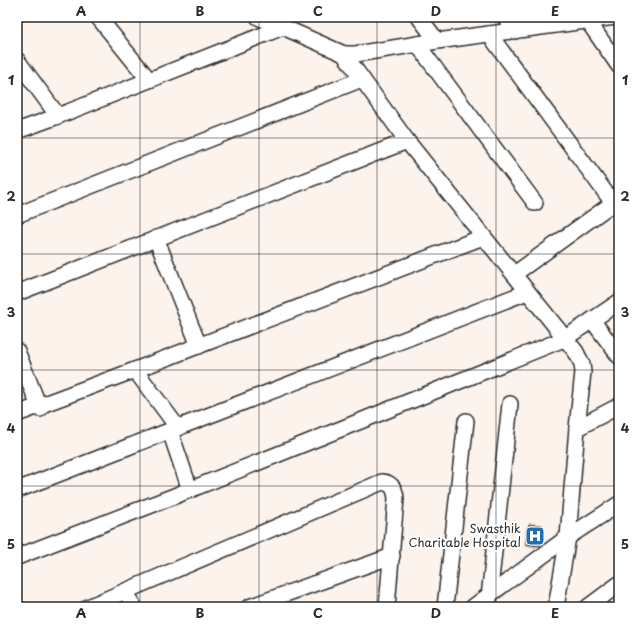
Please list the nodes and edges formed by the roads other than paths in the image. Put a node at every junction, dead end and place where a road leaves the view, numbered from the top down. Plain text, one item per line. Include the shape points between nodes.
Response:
1 (98, 17) edge
2 (258, 17) edge
3 (419, 17) edge
4 (505, 17) edge
5 (615, 17) edge
6 (586, 19) edge
7 (283, 27) junction
8 (515, 31) junction
9 (489, 34) junction
10 (437, 42) junction
11 (417, 44) junction
12 (344, 54) junction
13 (17, 60) edge
14 (619, 66) edge
15 (362, 79) junction
16 (149, 80) junction
17 (58, 116) junction
18 (17, 131) edge
19 (407, 141) junction
20 (535, 203) dead end
21 (616, 207) edge
22 (17, 215) edge
23 (483, 237) junction
24 (156, 238) junction
25 (520, 270) dead end
26 (527, 292) junction
27 (17, 293) edge
28 (619, 302) edge
29 (592, 320) junction
30 (564, 339) junction
31 (199, 346) junction
32 (17, 351) edge
33 (619, 356) edge
34 (135, 370) junction
35 (510, 404) dead end
36 (619, 406) edge
37 (39, 407) junction
38 (17, 414) edge
39 (466, 421) dead end
40 (577, 428) junction
41 (174, 429) junction
42 (17, 490) edge
43 (190, 490) junction
44 (619, 504) edge
45 (568, 537) junction
46 (392, 556) junction
47 (17, 557) edge
48 (619, 584) edge
49 (126, 591) junction
50 (489, 600) edge
51 (282, 601) edge
52 (88, 607) edge
53 (134, 607) edge
54 (249, 607) edge
55 (387, 607) edge
56 (445, 607) edge
57 (473, 607) edge
58 (556, 607) edge
59 (588, 607) edge

1 - 16 street
2 - 7 street
3 - 10 street
4 - 8 street
5 - 6 street
6 - 8 street
6 - 14 street
7 - 12 street
7 - 16 street
8 - 9 street
9 - 10 street
9 - 21 street
10 - 11 street
11 - 12 street
11 - 20 street
12 - 15 street
13 - 17 street
15 - 19 street
15 - 22 street
16 - 17 street
17 - 18 street
19 - 23 street
19 - 24 street
21 - 25 street
23 - 26 street
23 - 31 street
24 - 27 street
24 - 31 street
26 - 30 street
26 - 41 street
28 - 29 street
29 - 30 street
29 - 33 street
30 - 40 street via 582,364
30 - 43 street
31 - 34 street
32 - 37 street
34 - 37 street
34 - 41 street
35 - 50 street
36 - 40 street
37 - 38 street
39 - 56 street
40 - 45 street
41 - 42 street
41 - 43 street
43 - 47 street
44 - 45 street
45 - 50 street
45 - 58 street
46 - 49 street via 395,491 389,484 382,482
46 - 51 street
46 - 55 street
48 - 59 street
49 - 52 street
49 - 53 street
50 - 57 street
51 - 54 street

